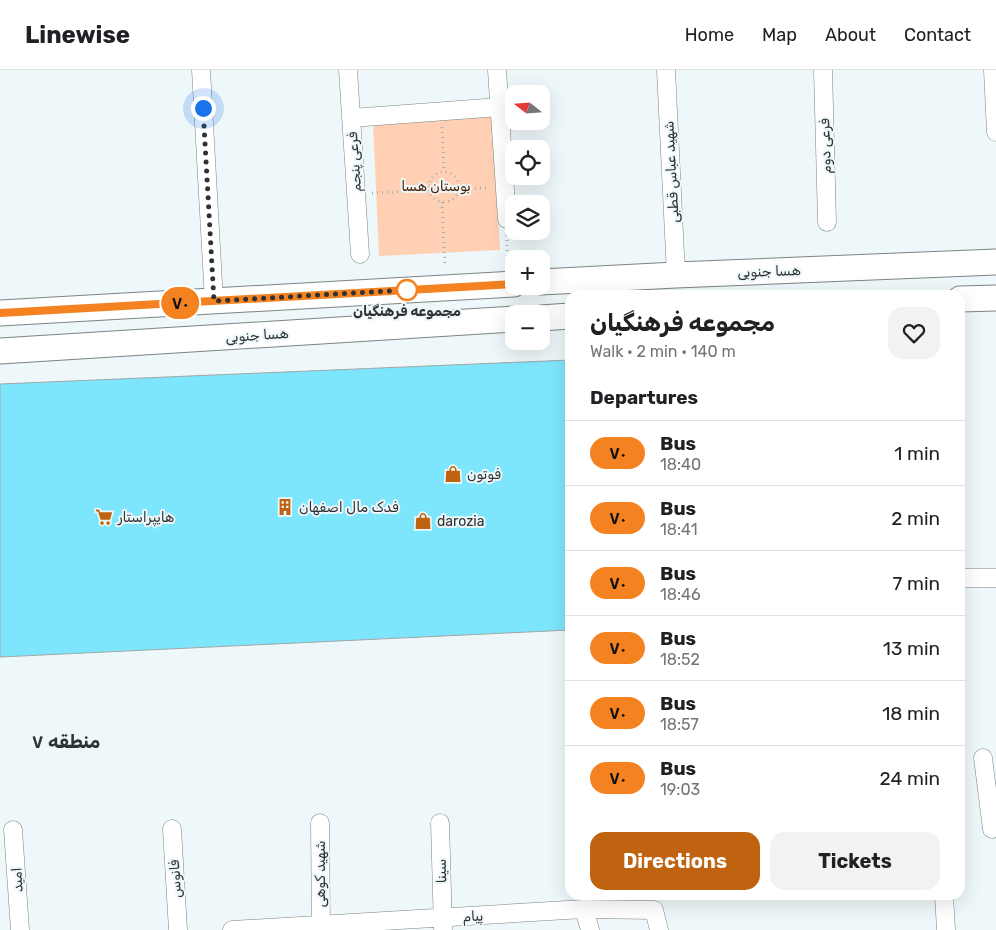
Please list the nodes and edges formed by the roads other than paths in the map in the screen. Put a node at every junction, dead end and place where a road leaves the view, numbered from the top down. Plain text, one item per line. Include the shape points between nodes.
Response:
1 (201, 70) edge
2 (348, 70) edge
3 (497, 70) edge
4 (666, 70) edge
5 (823, 70) edge
6 (993, 70) edge
7 (500, 107) junction
8 (351, 118) junction
9 (996, 132) edge
10 (506, 195) edge
11 (827, 222) dead end
12 (360, 254) dead end
13 (996, 262) edge
14 (676, 275) junction
15 (550, 282) edge
16 (505, 284) edge
17 (996, 298) edge
18 (965, 299) edge
19 (214, 301) junction
20 (0, 313) edge
21 (565, 316) edge
22 (550, 317) edge
23 (505, 319) edge
24 (0, 350) edge
25 (965, 578) edge
26 (996, 578) edge
27 (983, 758) dead end
28 (992, 804) edge
29 (320, 823) dead end
30 (440, 823) dead end
31 (172, 829) dead end
32 (992, 829) dead end
33 (14, 830) dead end
34 (944, 900) edge
35 (584, 909) junction
36 (443, 924) edge
37 (321, 928) edge
38 (20, 930) edge
39 (178, 930) edge
40 (232, 930) edge
41 (590, 930) edge
42 (659, 930) edge
43 (946, 930) edge

1 - 19 street
2 - 8 street, فرعی پنجم
3 - 7 street
4 - 14 street, شهید عباس قطبی
5 - 11 street, فرعی دوم
6 - 9 street
7 - 8 street
7 - 10 street
8 - 12 street, فرعی پنجم
13 - 14 main road, هسا جنوبی
14 - 15 main road, هسا جنوبی
16 - 19 main road
17 - 18 main road
19 - 20 main road
21 - 22 main road
23 - 24 main road, هسا جنوبی
25 - 26 street
27 - 28 street
28 - 32 street
29 - 37 street, شهید کوهی
30 - 36 street, سینا
31 - 39 street, فانوس
33 - 38 street, امید
34 - 43 street
35 - 36 street, پیام
35 - 41 street
35 - 42 street, پیام via 654,910
36 - 37 street, پیام
37 - 40 street, پیام

